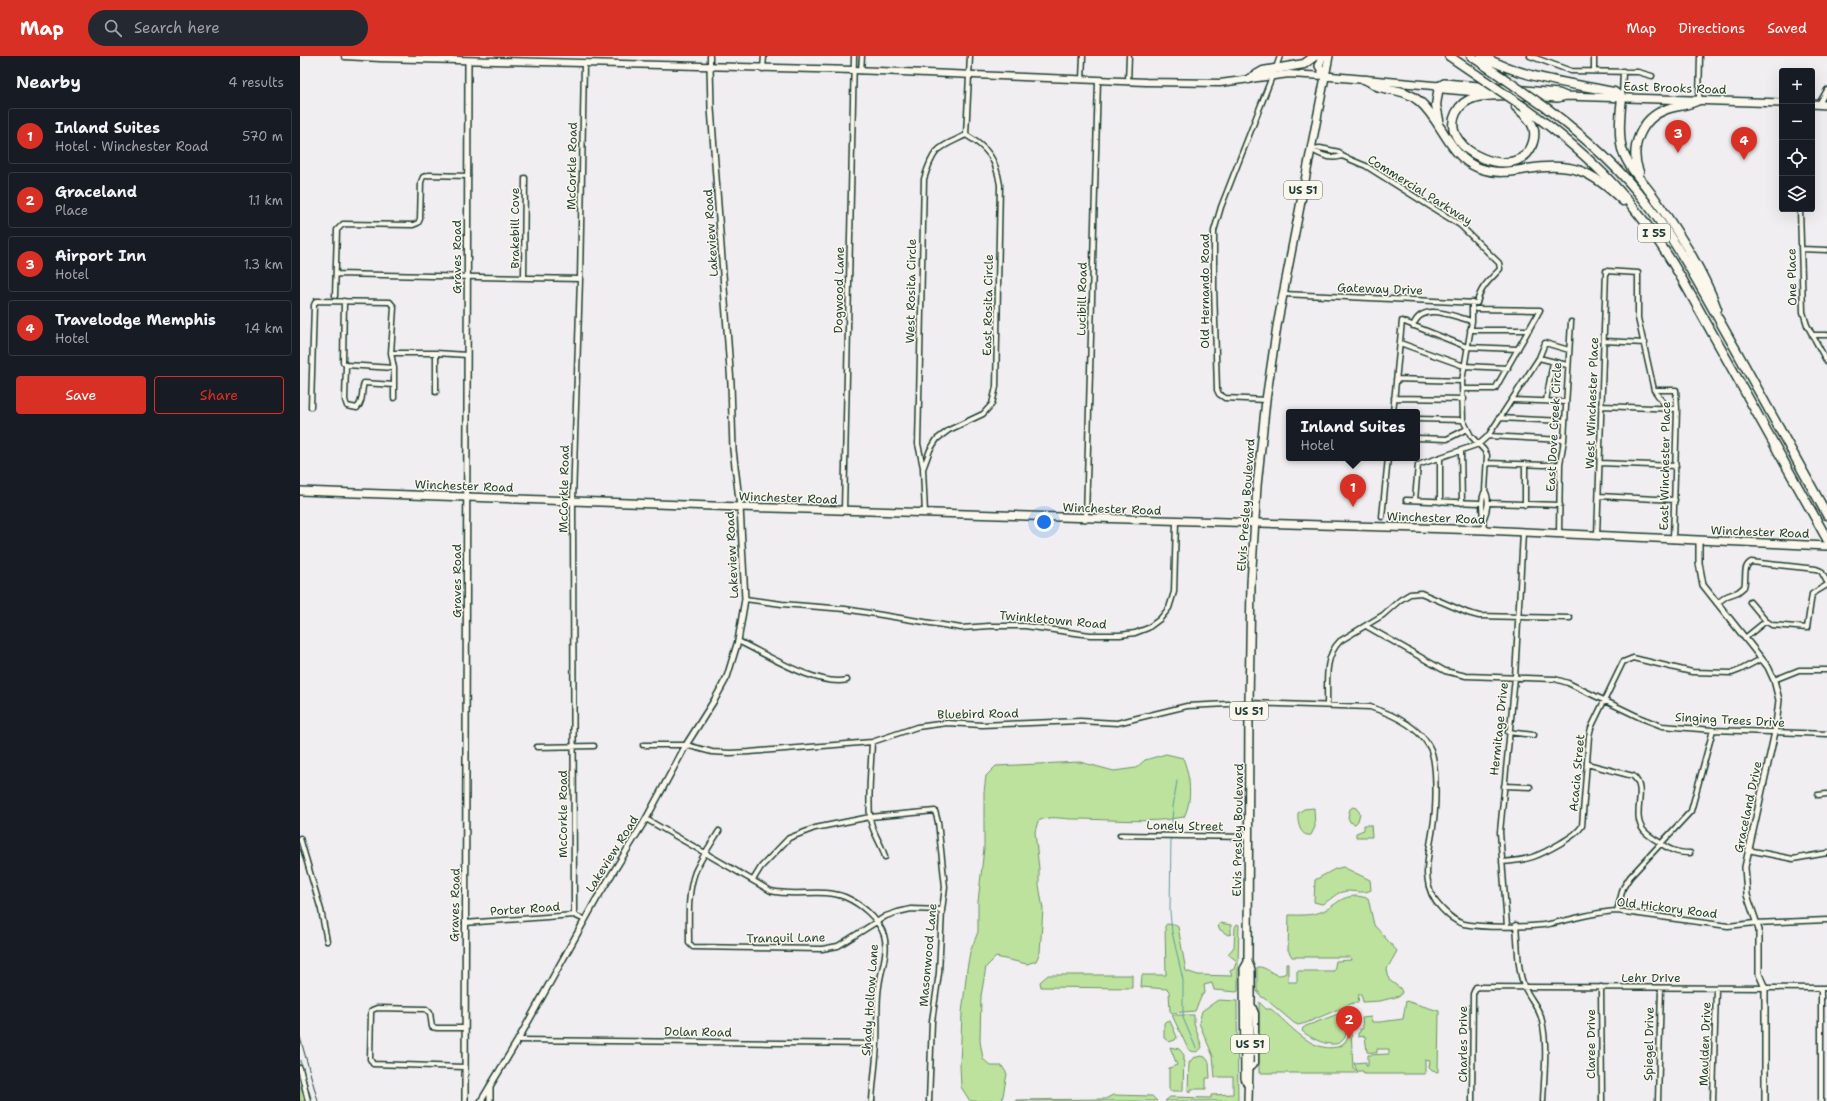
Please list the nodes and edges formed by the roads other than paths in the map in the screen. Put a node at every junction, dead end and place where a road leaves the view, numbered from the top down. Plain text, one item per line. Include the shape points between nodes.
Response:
1 (345, 56) edge
2 (710, 56) edge
3 (764, 56) edge
4 (970, 56) edge
5 (1083, 56) edge
6 (1129, 56) edge
7 (1280, 56) edge
8 (1315, 56) edge
9 (1322, 56) edge
10 (1329, 56) edge
11 (1449, 56) edge
12 (1471, 56) edge
13 (1482, 56) edge
14 (1530, 56) edge
15 (1594, 56) edge
16 (1700, 56) edge
17 (854, 57) edge
18 (862, 57) edge
19 (468, 61) junction
20 (584, 64) junction
21 (710, 67) junction
22 (763, 69) junction
23 (854, 70) junction
24 (861, 71) junction
25 (1594, 71) junction
26 (1623, 71) junction
27 (1274, 72) junction
28 (969, 76) junction
29 (1325, 76) junction
30 (1652, 76) dead end
31 (1249, 79) joint
32 (1082, 80) junction
33 (1098, 80) junction
34 (1366, 80) junction
35 (1128, 82) junction
36 (1439, 86) junction
37 (1827, 90) edge
38 (1514, 95) junction
39 (1566, 96) junction
40 (1622, 98) junction
41 (1699, 100) junction
42 (1779, 103) edge
43 (1815, 104) edge
44 (1827, 105) edge
45 (1520, 107) junction
46 (966, 135) junction
47 (1446, 135) junction
48 (1312, 149) junction
49 (468, 176) junction
50 (525, 178) dead end
51 (1646, 186) junction
52 (1800, 212) edge
53 (1645, 220) junction
54 (1802, 249) junction
55 (1827, 250) edge
56 (1606, 270) joint
57 (336, 274) junction
58 (467, 276) junction
59 (524, 278) junction
60 (580, 279) junction
61 (1283, 294) junction
62 (335, 296) dead end
63 (344, 301) junction
64 (1472, 302) junction
65 (1478, 302) joint
66 (1476, 309) dead end
67 (1472, 321) junction
68 (1571, 322) dead end
69 (1413, 326) junction
70 (1723, 328) junction
71 (1470, 330) junction
72 (1529, 330) junction
73 (1812, 335) junction
74 (1827, 335) edge
75 (1604, 341) junction
76 (1400, 343) junction
77 (1645, 343) junction
78 (1467, 347) junction
79 (1518, 349) junction
80 (1569, 350) junction
81 (391, 353) junction
82 (436, 353) junction
83 (467, 355) junction
84 (1539, 358) junction
85 (1553, 362) junction
86 (1827, 362) edge
87 (346, 364) junction
88 (1568, 365) junction
89 (1464, 366) junction
90 (394, 368) junction
91 (1508, 368) junction
92 (1396, 379) junction
93 (1462, 381) junction
94 (394, 385) junction
95 (1462, 389) junction
96 (1654, 390) junction
97 (436, 392) dead end
98 (394, 398) dead end
99 (1394, 398) junction
100 (1464, 399) junction
101 (1266, 400) junction
102 (1513, 400) junction
103 (1546, 401) junction
104 (1566, 402) junction
105 (311, 406) dead end
106 (1602, 406) junction
107 (1667, 408) junction
108 (1393, 409) edge
109 (1677, 409) junction
110 (1420, 418) edge
111 (1499, 418) junction
112 (1463, 420) junction
113 (1565, 421) junction
114 (1466, 429) junction
115 (1488, 436) junction
116 (1420, 438) edge
117 (1564, 440) junction
118 (1478, 444) junction
119 (1461, 451) junction
120 (1440, 458) junction
121 (1388, 461) edge
122 (1487, 463) junction
123 (1600, 463) junction
124 (1525, 464) junction
125 (1560, 464) junction
126 (1676, 466) junction
127 (923, 469) junction
128 (300, 491) edge
129 (1599, 496) junction
130 (467, 497) junction
131 (573, 500) junction
132 (1406, 500) dead end
133 (1415, 500) junction
134 (1675, 500) junction
135 (1440, 502) junction
136 (1462, 502) junction
137 (1484, 503) junction
138 (1525, 505) junction
139 (1560, 505) junction
140 (740, 508) junction
141 (844, 510) junction
142 (925, 513) junction
143 (1827, 515) edge
144 (1382, 517) dead end
145 (1086, 519) junction
146 (1176, 522) junction
147 (1254, 524) junction
148 (1484, 530) junction
149 (1523, 533) junction
150 (1560, 534) junction
151 (1597, 536) junction
152 (1827, 539) edge
153 (1673, 540) junction
154 (1699, 541) junction
155 (1827, 546) edge
156 (1827, 582) edge
157 (1827, 585) edge
158 (745, 599) junction
159 (1750, 602) dead end
160 (1717, 603) junction
161 (1519, 616) junction
162 (1570, 618) dead end
163 (1766, 621) junction
164 (1366, 626) junction
165 (1745, 638) junction
166 (738, 641) junction
167 (1762, 660) junction
168 (1827, 670) edge
169 (1515, 677) junction
170 (847, 680) dead end
171 (1774, 680) junction
172 (1605, 700) junction
173 (1249, 703) junction
174 (1327, 705) junction
175 (1713, 730) junction
176 (1508, 732) junction
177 (1775, 732) junction
178 (1827, 734) edge
179 (1534, 735) dead end
180 (872, 742) junction
181 (686, 744) junction
182 (643, 745) dead end
183 (573, 746) junction
184 (594, 746) dead end
185 (537, 747) dead end
186 (1588, 764) junction
187 (1504, 786) junction
188 (1530, 787) dead end
189 (1827, 794) edge
190 (1818, 795) dead end
191 (870, 818) junction
192 (646, 819) junction
193 (719, 831) dead end
194 (1120, 835) dead end
195 (1249, 837) junction
196 (300, 838) edge
197 (1661, 844) junction
198 (1748, 850) junction
199 (1690, 853) dead end
200 (1827, 853) edge
201 (706, 854) junction
202 (885, 857) dead end
203 (1502, 862) junction
204 (753, 880) junction
205 (942, 910) junction
206 (1617, 911) junction
207 (574, 915) junction
208 (585, 920) junction
209 (1827, 920) edge
210 (876, 922) junction
211 (465, 923) junction
212 (1755, 923) junction
213 (1516, 925) junction
214 (1508, 926) junction
215 (327, 941) dead end
216 (1248, 962) junction
217 (1476, 987) joint
218 (1524, 987) junction
219 (1601, 987) junction
220 (1661, 988) junction
221 (1716, 988) junction
222 (1765, 988) junction
223 (1821, 988) junction
224 (1827, 988) edge
225 (464, 1028) junction
226 (518, 1040) junction
227 (877, 1044) junction
228 (464, 1067) junction
229 (300, 1068) edge
230 (490, 1085) junction
231 (1248, 1086) junction
232 (308, 1101) edge
233 (465, 1101) edge
234 (481, 1101) edge
235 (490, 1101) edge
236 (872, 1101) edge
237 (929, 1101) edge
238 (1248, 1101) edge
239 (1472, 1101) edge
240 (1543, 1101) edge
241 (1602, 1101) edge
242 (1658, 1101) edge
243 (1713, 1101) edge
244 (1765, 1101) edge
245 (1821, 1101) edge

1 - 19 main road
2 - 21 street, Lakeview Road
3 - 22 street
4 - 28 street
5 - 32 street
6 - 35 street
7 - 27 street, Old Hernando Road
8 - 27 highway via 1304,64
9 - 29 main road via 1319,66
10 - 29 main road, Elvis Presley Boulevard / US 51
11 - 45 highway, bridge via 1502,92 1508,101
12 - 70 highway, I 55, bridge via 1548,109 1602,154 1644,200 1674,242
13 - 40 highway via 1514,70 1614,92
14 - 25 street via 1568,70
15 - 25 street
16 - 41 street
17 - 18 street
17 - 23 street, Dogwood Lane
18 - 24 street
19 - 20 main road
19 - 49 street, Graves Road
20 - 21 main road
20 - 60 street, McCorkle Road
21 - 22 main road
21 - 140 street, Lakeview Road via 731,378 733,450
22 - 23 main road
23 - 24 main road
23 - 141 street, Dogwood Lane
24 - 28 main road
25 - 26 street
26 - 30 street via 1642,72
26 - 40 street
27 - 29 main road, East Brooks Road
27 - 31 highway via 1263,71
27 - 101 street, Old Hernando Road via 1221,207 1213,239 1217,390 1225,398
28 - 32 main road
28 - 46 street
29 - 34 main road, East Brooks Road
29 - 48 main road, Elvis Presley Boulevard / US 51
31 - 35 main road via 1218,83
32 - 33 main road
33 - 35 main road
33 - 145 street, Lucibill Road
34 - 36 main road, East Brooks Road
34 - 47 highway via 1418,99 1433,115
36 - 38 main road, East Brooks Road via 1444,89
36 - 39 main road, East Brooks Road via 1444,83 1558,93
36 - 47 highway via 1436,110
37 - 43 street
38 - 39 main road, East Brooks Road via 1558,98
38 - 45 highway via 1479,97 1464,103 1454,116 1457,136 1467,149 1484,159 1499,162 1519,159 1531,149 1535,133 1534,127
39 - 40 main road, East Brooks Road
40 - 41 main road, East Brooks Road
40 - 51 highway via 1620,135 1623,151
41 - 42 main road, East Brooks Road
41 - 51 highway via 1691,105 1665,110 1653,117 1643,128 1637,141 1635,158
43 - 44 main road
45 - 53 highway, I 55 via 1552,127 1586,155 1617,186
46 - 127 street, West Rosita Circle via 935,152 924,179 918,444
46 - 127 street, East Rosita Circle via 990,154 998,168 1000,185 996,387 992,404 983,414 949,430 937,439
47 - 53 highway via 1459,155 1472,165 1485,170 1504,172 1554,166 1570,167 1586,173 1605,185
48 - 61 main road, Elvis Presley Boulevard / US 51
48 - 65 street, Commercial Parkway via 1320,155 1337,158 1342,156 1371,170 1460,225 1500,263 1500,269 1480,292
49 - 57 street via 423,177 420,219 413,225 340,226 337,230
49 - 58 street, Graves Road
50 - 59 street, Brakebill Cove
51 - 70 highway via 1673,224 1699,269
52 - 54 street, One Place
53 - 152 highway, I 55 via 1682,279
54 - 55 street
54 - 73 street, One Place via 1803,312
56 - 75 street, West Winchester Place
56 - 77 street, East Winchester Place via 1638,273 1638,318
57 - 58 street
57 - 62 street
58 - 59 street
58 - 83 street, Graves Road
59 - 60 street
60 - 131 street, McCorkle Road
61 - 64 street, Gateway Drive
61 - 101 main road, Elvis Presley Boulevard / US 51
63 - 81 street via 390,302 394,307
63 - 87 street via 342,362
63 - 105 street via 316,301 314,305
64 - 65 street, Gateway Drive
64 - 67 street
66 - 72 street via 1540,310
67 - 69 street via 1428,311 1418,315
67 - 71 street
68 - 80 street, East Dove Creek Circle
69 - 76 street via 1402,321
69 - 78 street
70 - 143 highway, I 55
71 - 72 street
71 - 78 street
72 - 79 street
73 - 74 street
73 - 86 street, One Place
75 - 77 street
75 - 106 street, West Winchester Place
76 - 89 street
76 - 92 street
77 - 96 street, East Winchester Place
78 - 79 street
78 - 89 street
79 - 91 street
80 - 84 street via 1545,343
80 - 88 street, East Dove Creek Circle
81 - 82 street
81 - 90 street
82 - 83 street
82 - 97 street
83 - 130 street, Graves Road
84 - 85 street
84 - 102 street
85 - 88 street
85 - 103 street
87 - 90 street
87 - 94 street via 347,406 357,408 362,402 364,383
88 - 104 street, East Dove Creek Circle
89 - 91 street
89 - 93 street
90 - 94 street
91 - 95 street via 1495,389
92 - 93 street
92 - 99 street
93 - 95 street
94 - 98 street
95 - 100 street
96 - 107 street, East Winchester Place
96 - 109 street, East Winchester Place via 1676,390
99 - 100 street
99 - 108 street
100 - 112 street
101 - 147 main road, Elvis Presley Boulevard / US 51
102 - 103 street
102 - 111 street
103 - 104 street
104 - 113 street, East Dove Creek Circle
106 - 107 street
106 - 123 street, West Winchester Place
107 - 109 street
109 - 126 street, East Winchester Place
110 - 112 street
111 - 113 street
111 - 115 street
112 - 114 street
113 - 117 street, East Dove Creek Circle
114 - 116 street via 1447,439
114 - 118 street
115 - 117 street
115 - 118 street
117 - 125 street, East Dove Creek Circle
118 - 119 street
118 - 122 street via 1486,452
119 - 120 street
119 - 136 street
120 - 133 street via 1418,465
120 - 135 street
121 - 144 street
122 - 124 street
122 - 137 street via 1487,494
123 - 126 street
123 - 129 street, West Winchester Place
124 - 125 street
124 - 138 street
125 - 139 street, East Dove Creek Circle
126 - 134 street, East Winchester Place
127 - 142 street, East Rosita Circle
128 - 130 main road, Winchester Road
129 - 134 street
129 - 151 street, West Winchester Place
130 - 131 main road, Winchester Road
130 - 211 street, Graves Road
131 - 140 main road, Winchester Road
131 - 183 street, McCorkle Road
132 - 133 street
133 - 135 street
134 - 153 street, East Winchester Place
135 - 136 street
136 - 137 street
137 - 138 street
137 - 148 street via 1487,512
138 - 139 street
139 - 150 street, East Dove Creek Circle
140 - 141 main road, Winchester Road
140 - 158 street, Lakeview Road
141 - 142 main road, Winchester Road
142 - 145 main road, Winchester Road
145 - 146 main road, Winchester Road
146 - 147 main road, Winchester Road
146 - 158 street, Twinkletown Road via 1174,592 1169,608 1148,628 1135,633 1090,634 1024,626 961,628 845,609
147 - 148 main road, Winchester Road
147 - 173 main road, Elvis Presley Boulevard / US 51
148 - 149 main road, Winchester Road
149 - 150 main road, Winchester Road
149 - 161 street, Hermitage Drive
150 - 151 main road, Winchester Road
151 - 153 main road, Winchester Road
153 - 154 main road, Winchester Road
154 - 155 main road, Winchester Road
154 - 160 street, Graceland Drive via 1698,563 1703,584
156 - 160 street via 1821,571 1816,569 1751,562 1746,568 1744,587
157 - 163 street via 1812,594 1806,628 1770,625
158 - 166 street, Lakeview Road
159 - 163 street
160 - 165 street, Graceland Drive
161 - 162 street
161 - 164 street via 1468,614 1420,593 1410,594 1400,600
161 - 169 street, Hermitage Drive
163 - 165 street
164 - 169 street, Singing Trees Drive via 1445,671 1466,676
164 - 174 street via 1340,641 1332,651 1328,664
165 - 167 street, Graceland Drive
166 - 170 street via 814,677 828,681
166 - 181 street, Lakeview Road via 727,677
167 - 171 street, Graceland Drive
167 - 172 street, Acacia Street via 1732,673 1692,672 1633,658 1624,662
168 - 171 street via 1799,670
169 - 172 street, Singing Trees Drive via 1555,679
169 - 176 street, Hermitage Drive
171 - 177 street, Graceland Drive via 1779,700
172 - 175 street, Singing Trees Drive via 1662,726
172 - 186 street, Acacia Street via 1591,728
173 - 174 street, Old Hickory Road
173 - 180 street, Bluebird Road via 1187,706 1117,723 947,723 918,727
173 - 195 main road, Elvis Presley Boulevard / US 51
174 - 214 street, Old Hickory Road via 1370,707 1412,727 1423,738 1430,747 1434,760 1436,781 1426,872 1428,887 1437,904 1450,917 1463,924
175 - 177 street, Singing Trees Drive
175 - 197 street via 1691,811
176 - 179 street
176 - 187 street, Hermitage Drive
177 - 178 street, Singing Trees Drive
177 - 198 street, Graceland Drive
180 - 181 street, Bluebird Road via 730,753 712,752
180 - 191 street
181 - 182 street, Bluebird Road
181 - 192 street, Lakeview Road
183 - 184 street
183 - 185 street
183 - 207 street, McCorkle Road
186 - 197 street via 1633,776 1639,781 1640,823 1644,831
186 - 203 street, Acacia Street via 1582,826 1578,833 1540,856
187 - 188 street
187 - 203 street, Hermitage Drive via 1500,832
189 - 190 street
191 - 202 street via 874,834 884,850
191 - 204 street via 815,828 789,838 761,867
191 - 205 street, Masonwood Lane via 935,811 945,871
192 - 201 street, Shady Hollow Lane
192 - 208 street, Lakeview Road
193 - 201 street
194 - 195 street, Lonely Street
195 - 216 main road, Elvis Presley Boulevard / US 51
196 - 215 street via 321,910
197 - 199 street via 1679,853
197 - 206 street via 1630,877 1623,888
198 - 200 street via 1793,859
198 - 212 street, Graceland Drive via 1745,867
201 - 204 street, Shady Hollow Lane
201 - 210 street, Tranquil Lane via 696,871 691,887 689,943 692,948 822,949 838,946
203 - 214 street, Hermitage Drive
204 - 210 street, Shady Hollow Lane via 770,891 783,894 836,894 863,907
205 - 210 street, Tranquil Lane via 911,909
205 - 237 street, Masonwood Lane via 939,973 932,1021
206 - 212 street, Old Hickory Road via 1728,926
206 - 213 street, Old Hickory Road via 1543,925
207 - 208 street, Porter Road
207 - 211 street, Porter Road
208 - 226 street, Lakeview Road
209 - 212 street, Old Hickory Road
210 - 227 street, Shady Hollow Lane via 884,935 886,946 879,986
211 - 225 street, Graves Road
212 - 222 street, Graceland Drive via 1759,930 1759,974
213 - 214 street, Old Hickory Road
213 - 218 street via 1519,967
216 - 231 main road, Elvis Presley Boulevard / US 51 via 1251,970
216 - 231 main road, Elvis Presley Boulevard / US 51 via 1244,969 1245,1078
217 - 218 street, Lehr Drive
217 - 239 street, Charles Drive via 1473,994
218 - 219 street, Lehr Drive
218 - 240 street via 1536,1005 1545,1036
219 - 220 street, Lehr Drive
219 - 241 street, Claree Drive
220 - 221 street, Lehr Drive
220 - 242 street, Spiegel Drive
221 - 222 street, Lehr Drive
221 - 243 street, Maulden Drive
222 - 223 street, Lehr Drive
222 - 244 street, Graceland Drive
223 - 224 street, Lehr Drive
223 - 245 street
225 - 228 street, Graves Road
225 - 228 street via 432,1027 430,1012 426,1009 377,1008 371,1012 370,1059 373,1064
226 - 227 street, Dolan Road
226 - 230 street, Lakeview Road
227 - 236 street, Shady Hollow Lane
228 - 233 street, Graves Road
229 - 232 street
230 - 234 street, Lakeview Road
230 - 235 street
231 - 238 main road, Elvis Presley Boulevard / US 51

